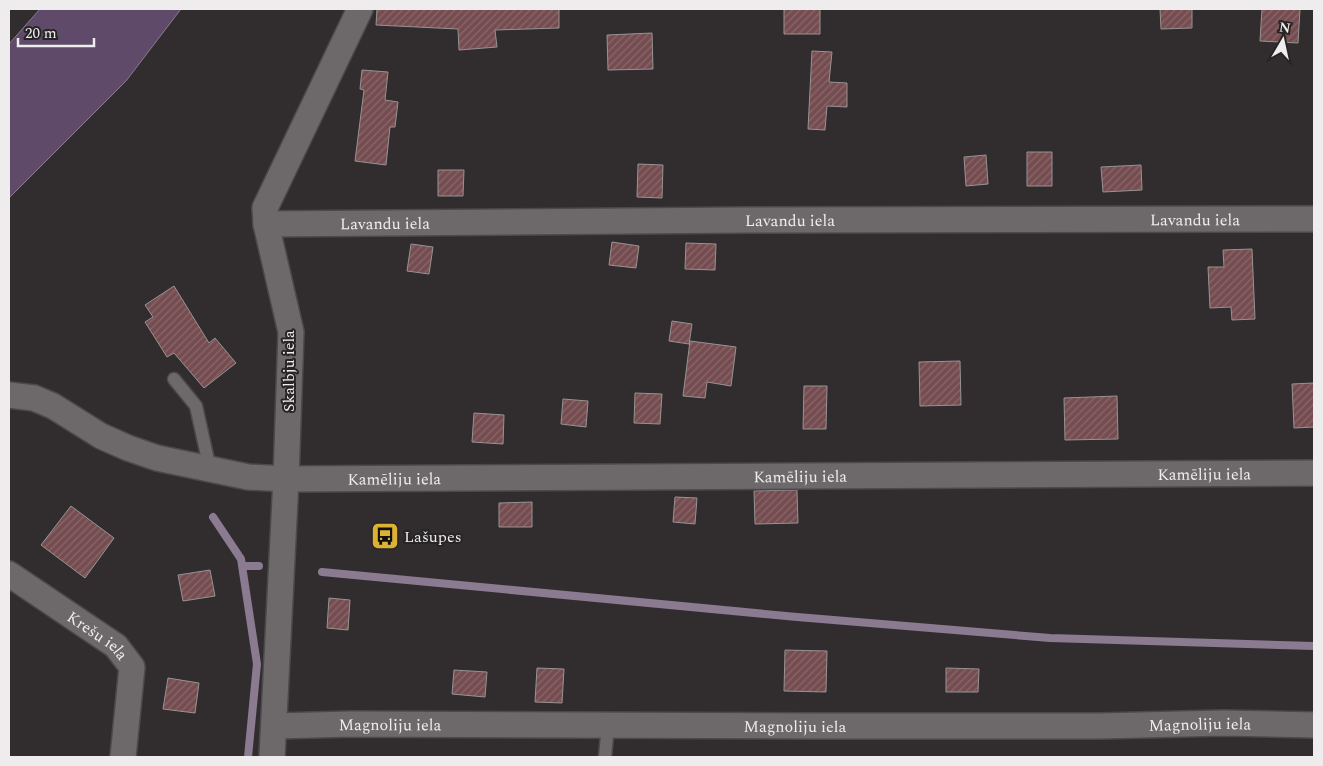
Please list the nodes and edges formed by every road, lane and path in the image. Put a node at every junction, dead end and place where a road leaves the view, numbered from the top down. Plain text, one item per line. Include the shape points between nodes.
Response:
1 (360, 9) edge
2 (1314, 219) edge
3 (266, 224) junction
4 (174, 379) dead end
5 (9, 395) edge
6 (210, 469) junction
7 (1314, 472) edge
8 (286, 479) junction
9 (9, 574) edge
10 (608, 725) junction
11 (1314, 725) edge
12 (275, 726) junction
13 (123, 757) edge
14 (272, 757) edge
15 (605, 757) edge

1 - 3 street, Skalbju iela via 274,185 264,208
2 - 3 street, Lavandu iela
3 - 8 street, Skalbju iela via 290,332
4 - 6 lane via 196,406
5 - 6 street, Kamēliju iela via 34,398 53,406 128,448
6 - 8 street, Kamēliju iela via 248,477
7 - 8 street, Kamēliju iela
8 - 12 street, Skalbju iela
9 - 13 street, Krešu iela via 116,646 132,668
10 - 11 street, Magnoliju iela
10 - 12 street, Magnoliju iela
10 - 15 lane
12 - 14 street, Skalbju iela

